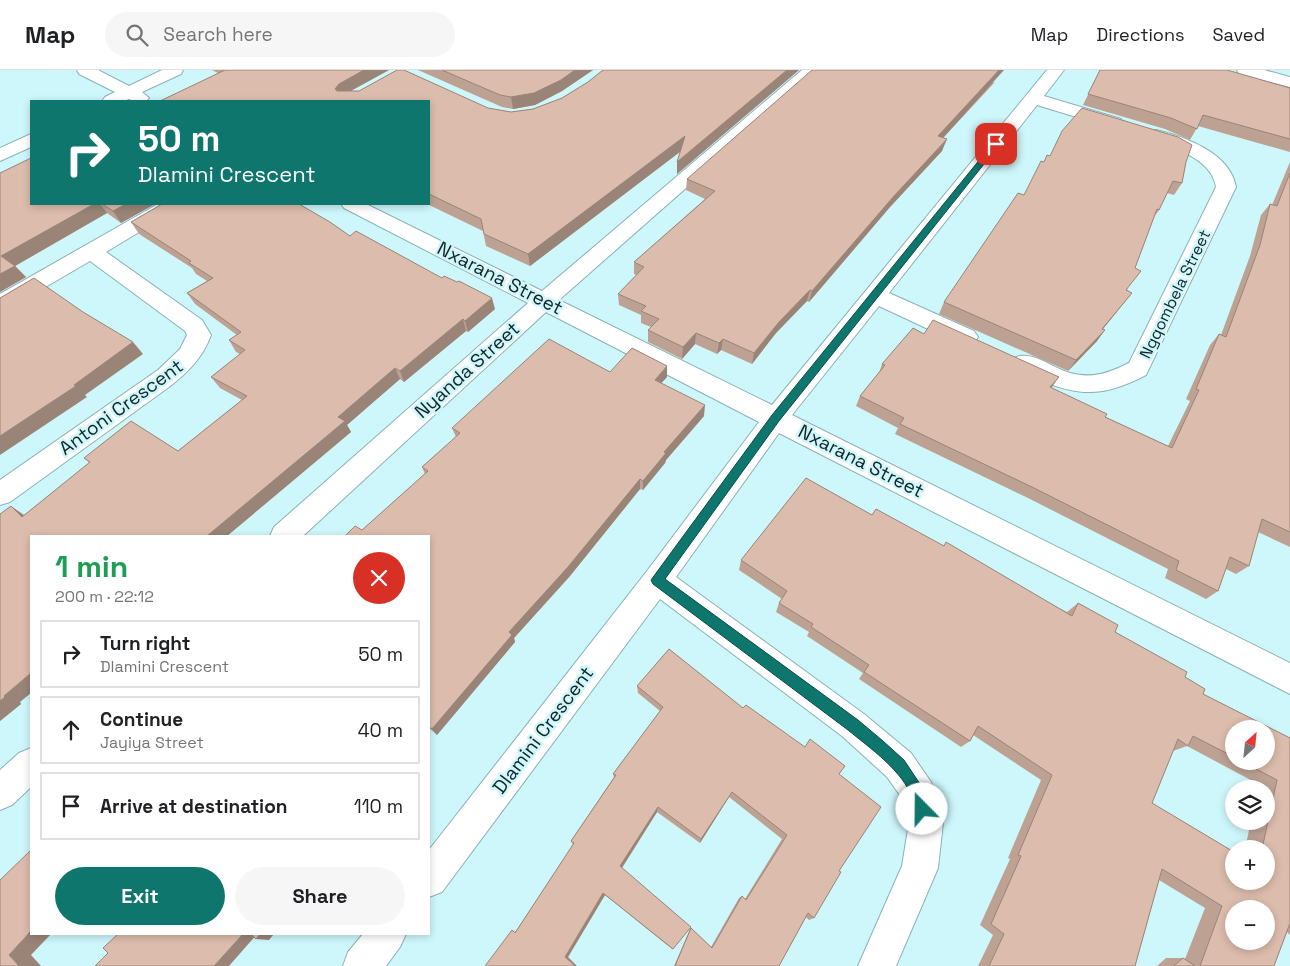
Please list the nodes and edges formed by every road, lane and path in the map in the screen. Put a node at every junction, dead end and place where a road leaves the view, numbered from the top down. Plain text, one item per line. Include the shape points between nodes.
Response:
1 (85, 70) edge
2 (175, 70) edge
3 (812, 70) edge
4 (1056, 70) edge
5 (1245, 70) edge
6 (1290, 82) edge
7 (129, 92) junction
8 (1033, 98) junction
9 (113, 100) edge
10 (144, 100) edge
11 (30, 141) edge
12 (0, 156) edge
13 (170, 205) edge
14 (353, 205) edge
15 (91, 251) junction
16 (874, 296) junction
17 (544, 301) junction
18 (0, 304) edge
19 (982, 344) edge
20 (1009, 357) edge
21 (776, 418) junction
22 (0, 494) edge
23 (285, 535) edge
24 (657, 580) junction
25 (1290, 679) edge
26 (30, 766) edge
27 (0, 793) edge
28 (430, 878) edge
29 (386, 935) edge
30 (362, 966) edge
31 (876, 966) edge

1 - 7 street
2 - 7 street
3 - 17 street, Nyanda Street
4 - 8 street, Dlamini Crescent
5 - 6 street
7 - 9 street
7 - 10 street
8 - 16 street, Dlamini Crescent
8 - 20 street, Ngqombela Street via 1173,140 1215,165 1227,180 1138,369 1104,384 1083,385 1062,381
11 - 12 street
13 - 15 street
14 - 17 street, Nxarana Street
15 - 18 street
15 - 22 street, Antoni Crescent via 194,326 199,335 192,352 160,381
16 - 19 street
16 - 21 street, Dlamini Crescent
17 - 21 street, Nxarana Street
17 - 23 street, Nyanda Street
21 - 24 street, Dlamini Crescent
21 - 25 street, Nxarana Street
24 - 28 street, Dlamini Crescent
24 - 31 street via 853,725 899,765 919,794 926,823 920,868
26 - 27 street
29 - 30 street

